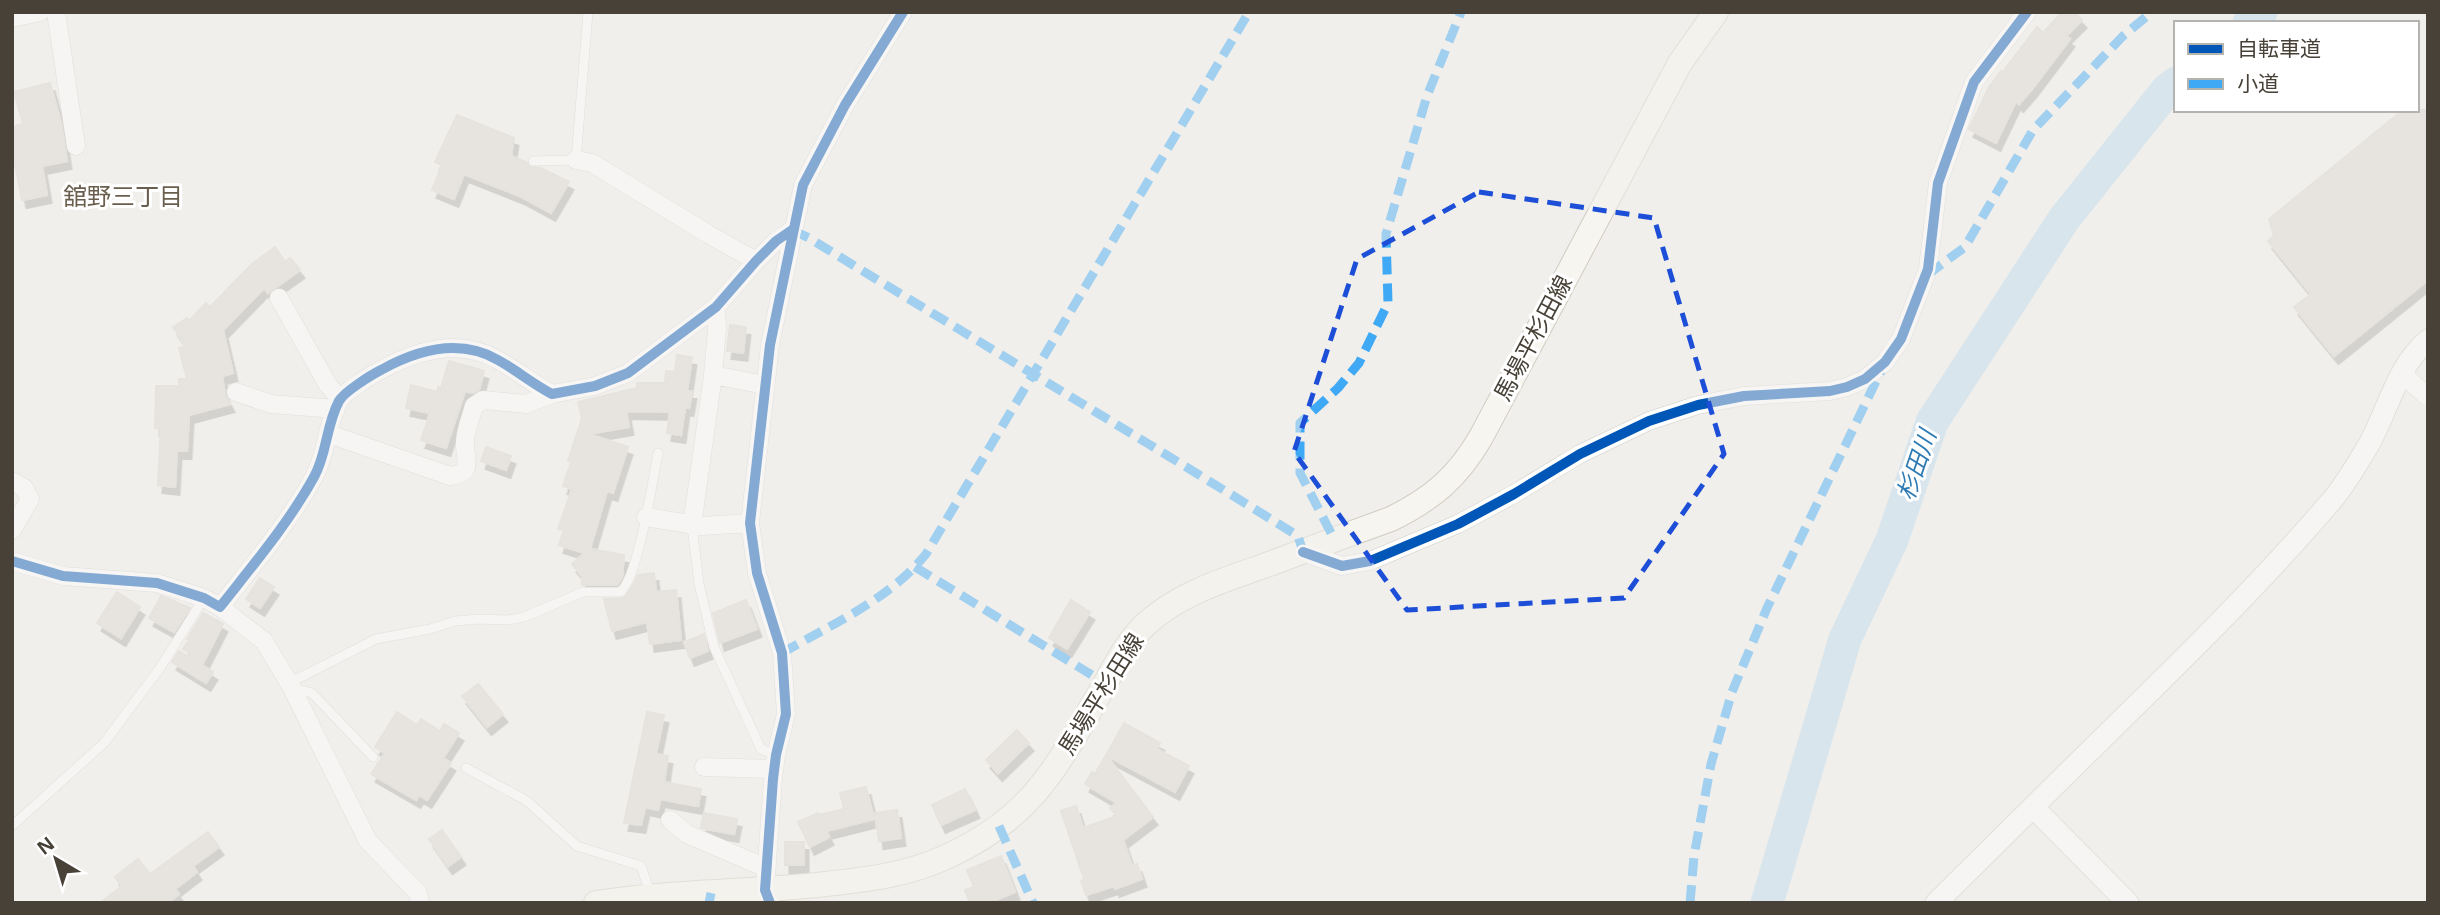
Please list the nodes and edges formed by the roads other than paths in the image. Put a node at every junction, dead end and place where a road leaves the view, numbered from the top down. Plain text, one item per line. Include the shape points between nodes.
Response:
1 (40, 12) edge
2 (56, 12) edge
3 (588, 12) edge
4 (903, 12) edge
5 (1716, 12) edge
6 (2027, 12) edge
7 (12, 18) edge
8 (76, 146) dead end
9 (576, 160) junction
10 (533, 161) dead end
11 (792, 230) junction
12 (756, 261) junction
13 (279, 298) dead end
14 (716, 307) junction
15 (2428, 340) edge
16 (2401, 373) junction
17 (713, 375) junction
18 (765, 385) junction
19 (236, 391) dead end
20 (552, 394) junction
21 (2428, 397) edge
22 (338, 404) junction
23 (329, 434) junction
24 (658, 453) dead end
25 (12, 481) edge
26 (646, 517) junction
27 (750, 523) junction
28 (692, 526) junction
29 (12, 530) edge
30 (1303, 552) junction
31 (12, 561) edge
32 (212, 602) junction
33 (291, 685) junction
34 (373, 757) dead end
35 (775, 762) junction
36 (704, 767) dead end
37 (466, 768) dead end
38 (2033, 807) junction
39 (670, 820) dead end
40 (12, 826) edge
41 (767, 887) edge
42 (651, 897) junction
43 (419, 903) edge
44 (596, 903) edge
45 (1937, 903) edge
46 (2128, 903) edge

1 - 7 street
2 - 8 street
3 - 9 lane
4 - 11 street via 845,105 803,185
5 - 30 main road, 馬場平杉田線 via 1681,63 1462,466 1415,507
6 - 30 street via 1974,82 1938,183 1928,269 1901,339 1865,379 1830,391 1744,396 1649,421 1580,454 1458,524 1370,561 1342,566
9 - 10 lane
9 - 12 street via 592,163
11 - 12 street
11 - 18 street
12 - 14 street
13 - 22 street
14 - 17 street
14 - 20 street via 628,373 596,386
15 - 16 street
16 - 21 street
16 - 38 street via 2369,445 2335,496 2198,643
17 - 18 street
17 - 28 street
18 - 27 street
19 - 22 street via 271,404
20 - 22 street via 487,355 443,348 394,363
20 - 23 street via 526,404 483,400 474,406 465,447 466,467 456,475
22 - 23 street
23 - 32 street via 316,474 299,503
24 - 26 lane
25 - 29 street via 24,488 30,499
26 - 28 street
26 - 33 lane via 630,579 620,592 583,592 524,617 454,621 376,639
27 - 28 street
27 - 35 street via 757,573 782,653 786,714
28 - 35 lane via 714,647 761,749
30 - 41 main road, 馬場平杉田線 via 1206,587 1173,603 1146,624 1125,650 1046,781 1014,815 978,841 944,858 876,879
31 - 32 street via 63,576 157,583
32 - 33 street via 264,641
32 - 40 lane via 104,743
33 - 34 lane via 312,693
33 - 43 street via 368,841 418,894
35 - 36 street
35 - 41 street
37 - 42 lane via 527,802 577,846 641,866
38 - 45 street
38 - 46 street
39 - 41 street
41 - 42 main road, 馬場平杉田線
42 - 44 main road, 馬場平杉田線

